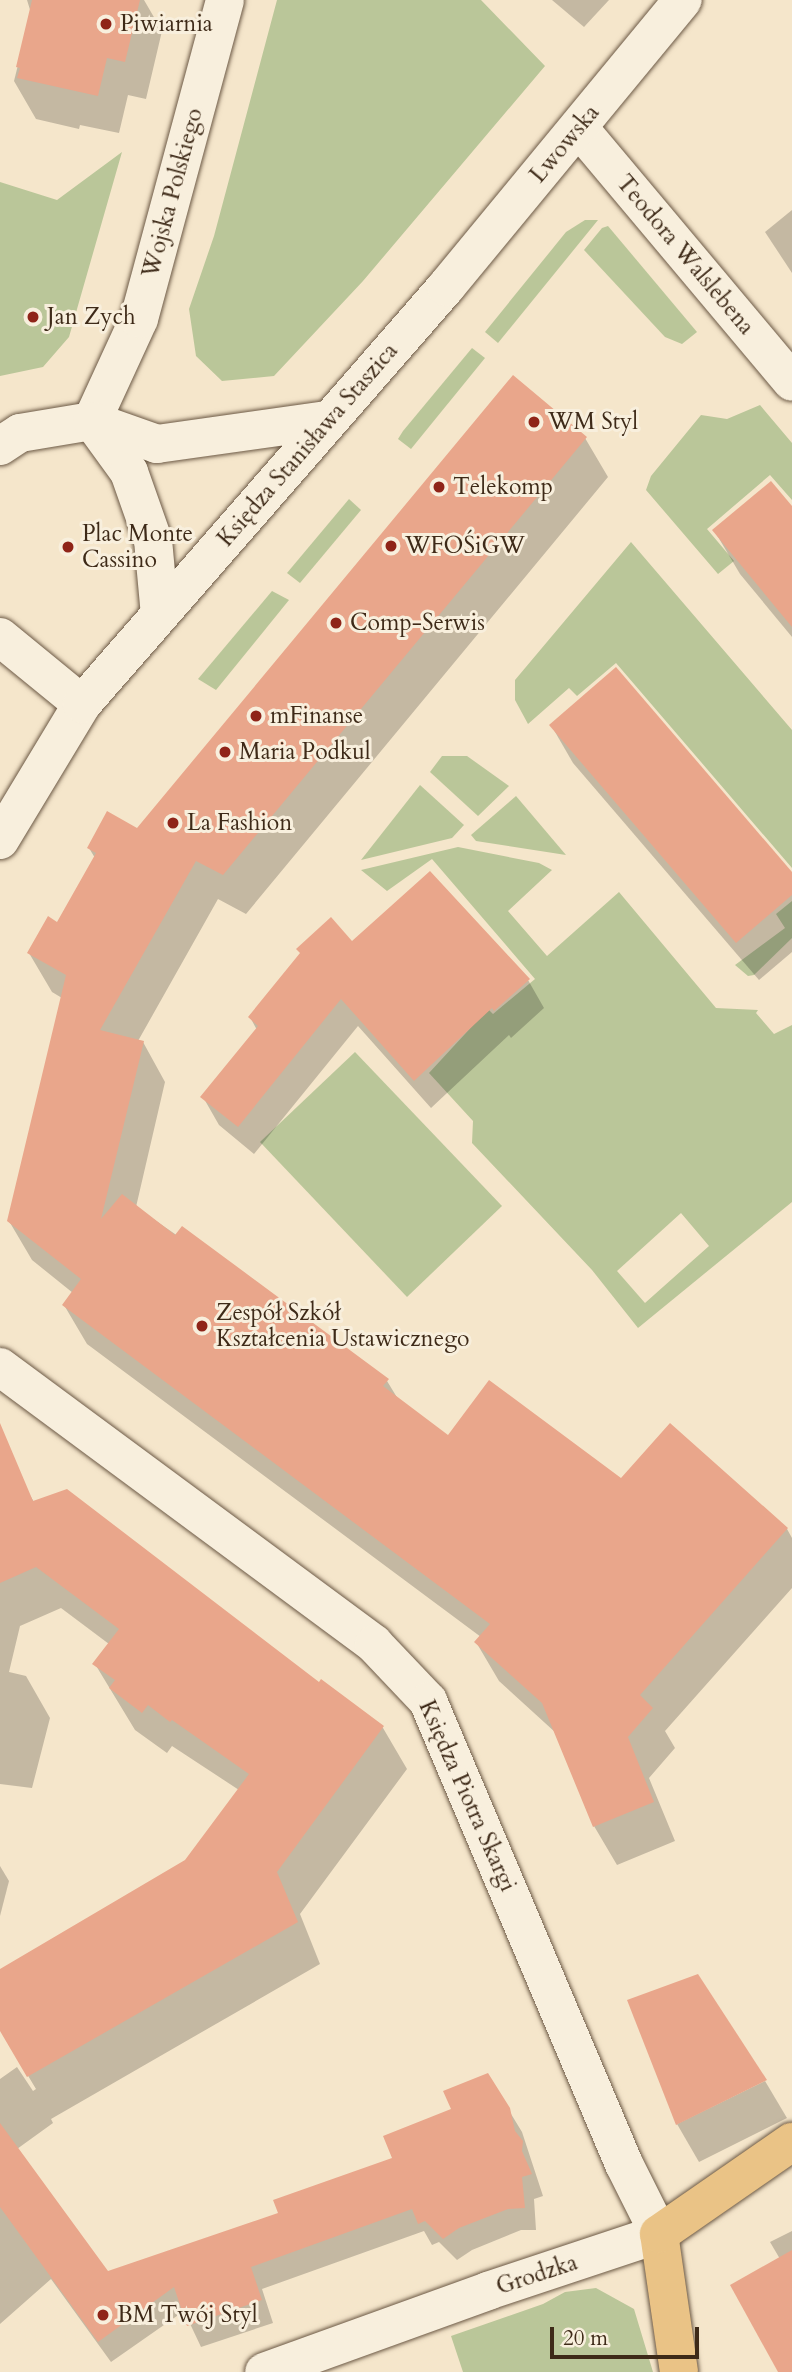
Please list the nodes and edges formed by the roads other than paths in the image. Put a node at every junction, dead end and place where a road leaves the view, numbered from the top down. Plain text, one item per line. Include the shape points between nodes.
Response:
1 (225, 0) edge
2 (683, 0) edge
3 (579, 128) junction
4 (446, 287) joint
5 (792, 382) edge
6 (328, 420) junction
7 (92, 421) junction
8 (0, 446) edge
9 (160, 615) junction
10 (0, 637) edge
11 (82, 704) junction
12 (0, 841) edge
13 (0, 1367) edge
14 (792, 2142) edge
15 (659, 2234) junction
16 (264, 2372) edge
17 (679, 2372) edge

1 - 7 street, Wojska Polskiego via 139,319
2 - 3 street, Lwowska
3 - 4 street, Lwowska
3 - 5 street, Teodora Walslebena
4 - 6 street, Księdza Stanisława Staszica
6 - 7 street via 157,444
6 - 9 street, Księdza Stanisława Staszica
7 - 8 street via 20,433
7 - 9 street via 129,472 153,540
9 - 11 street, Księdza Stanisława Staszica
10 - 11 street
11 - 12 street, Księdza Stanisława Staszica
13 - 15 street, Księdza Piotra Skargi via 374,1644 428,1701 624,2164
14 - 15 main road, Grodzka
15 - 16 street, Grodzka
15 - 17 main road

